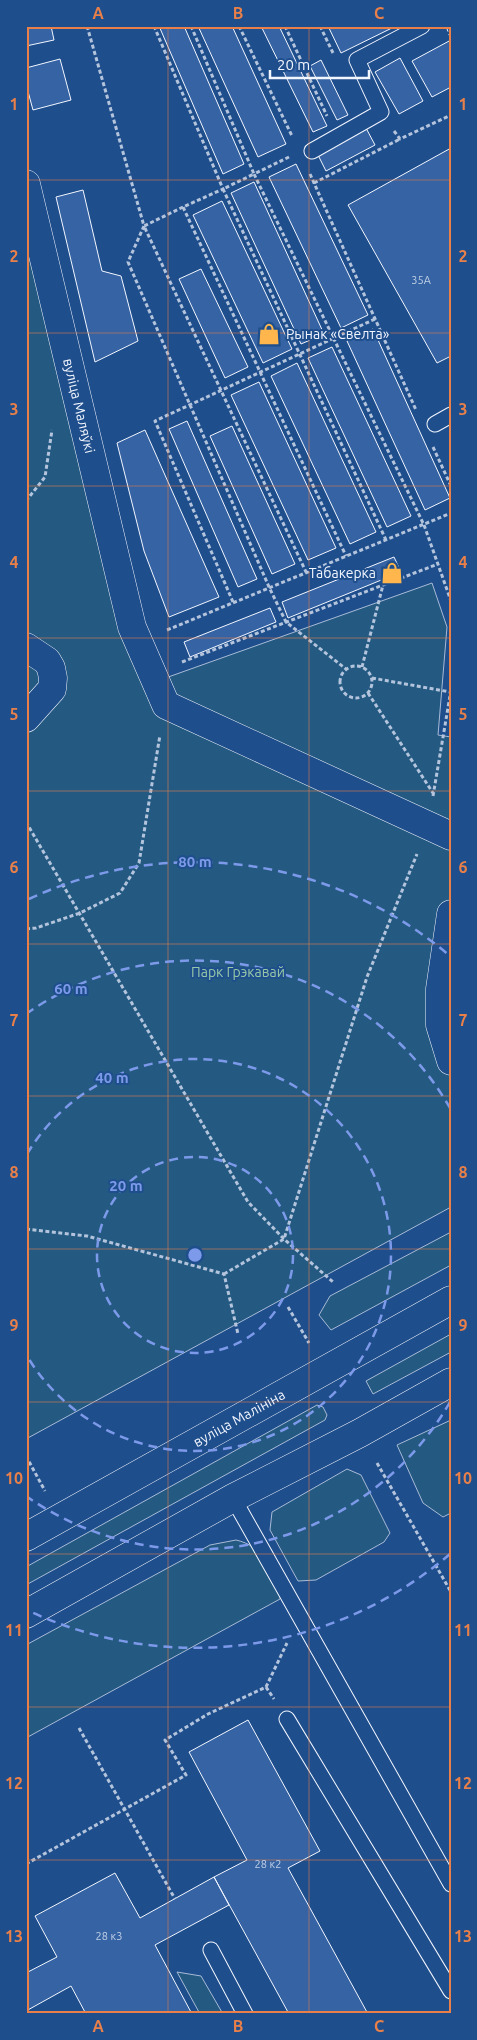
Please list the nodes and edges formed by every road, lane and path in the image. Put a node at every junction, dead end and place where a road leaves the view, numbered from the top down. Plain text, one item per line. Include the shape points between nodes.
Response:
1 (87, 26) edge
2 (154, 26) edge
3 (191, 26) edge
4 (239, 26) edge
5 (285, 26) edge
6 (422, 26) edge
7 (381, 112) junction
8 (451, 115) edge
9 (337, 137) junction
10 (400, 139) junction
11 (296, 143) dead end
12 (312, 151) dead end
13 (292, 156) dead end
14 (307, 167) dead end
15 (254, 174) junction
16 (314, 183) junction
17 (26, 184) edge
18 (223, 189) junction
19 (183, 207) junction
20 (144, 226) junction
21 (375, 319) junction
22 (334, 338) junction
23 (300, 354) junction
24 (260, 372) junction
25 (221, 391) junction
26 (190, 406) junction
27 (451, 415) edge
28 (419, 416) dead end
29 (435, 424) dead end
30 (52, 429) dead end
31 (431, 442) dead end
32 (451, 486) edge
33 (26, 501) edge
34 (451, 514) edge
35 (424, 525) junction
36 (386, 540) junction
37 (346, 556) junction
38 (438, 564) junction
39 (306, 572) junction
40 (384, 585) junction
41 (269, 587) junction
42 (451, 601) edge
43 (233, 602) junction
44 (286, 622) junction
45 (165, 631) dead end
46 (26, 647) edge
47 (362, 667) junction
48 (346, 669) junction
49 (152, 673) junction
50 (372, 678) junction
51 (451, 692) edge
52 (368, 693) junction
53 (166, 705) junction
54 (26, 718) edge
55 (434, 794) junction
56 (26, 822) edge
57 (439, 831) edge
58 (80, 913) junction
59 (451, 914) edge
60 (26, 929) edge
61 (451, 1061) edge
62 (26, 1230) edge
63 (284, 1239) junction
64 (224, 1274) junction
65 (333, 1282) dead end
66 (451, 1300) edge
67 (288, 1307) dead end
68 (238, 1334) dead end
69 (309, 1343) dead end
70 (451, 1382) edge
71 (26, 1456) edge
72 (377, 1463) dead end
73 (233, 1498) junction
74 (60, 1518) junction
75 (26, 1537) edge
76 (451, 1592) edge
77 (296, 1612) junction
78 (26, 1614) edge
79 (287, 1719) dead end
80 (79, 1728) dead end
81 (125, 1810) junction
82 (26, 1864) edge
83 (451, 1884) edge
84 (174, 1899) dead end
85 (210, 1950) dead end
86 (26, 1966) edge
87 (29, 1971) dead end
88 (451, 1991) edge
89 (245, 2014) edge

1 - 20 path
2 - 18 path
3 - 15 path
4 - 11 path
5 - 9 path
6 - 7 lane via 357,60
7 - 9 lane
7 - 10 path
8 - 10 path
9 - 12 lane
10 - 16 path
13 - 15 path
14 - 16 path
15 - 18 path
15 - 22 path
16 - 21 path
17 - 49 street, вуліца Маляўкі via 132,627
18 - 19 path
18 - 23 path
19 - 20 path
19 - 24 path
20 - 25 path
20 - 26 path via 128,262
21 - 22 path
21 - 28 path
22 - 23 path
22 - 35 path
23 - 24 path
23 - 36 path
24 - 25 path
24 - 37 path
25 - 26 path
25 - 39 path
26 - 41 path
26 - 43 path via 155,421
27 - 29 lane
30 - 33 path via 45,477
31 - 32 path
34 - 35 path
35 - 36 path
35 - 38 path
36 - 37 path
37 - 39 path
38 - 40 path
38 - 42 path
39 - 41 path
40 - 44 path
40 - 47 path
41 - 43 path
41 - 44 path
43 - 45 path
44 - 48 path
44 - 49 path
46 - 54 street via 47,661 53,678 52,689
47 - 48 path
47 - 50 path
48 - 52 path via 340,678 344,693 353,698
49 - 53 street, вуліца Маляўкі
50 - 51 path
50 - 52 path
51 - 55 path
52 - 55 path
53 - 57 street
53 - 58 path via 139,863 120,893
55 - 57 path
56 - 58 path
57 - 63 path via 366,977
58 - 60 path
58 - 63 path via 248,1202
59 - 61 street via 440,989 440,1025
62 - 64 path via 87,1236
63 - 64 path
63 - 65 path
64 - 68 path
66 - 74 street, вуліца Малініна
67 - 69 path
70 - 73 street
71 - 74 path
72 - 76 path
73 - 77 lane
73 - 78 street
74 - 75 street, вуліца Малініна
77 - 81 path via 286,1648 266,1687 208,1714 165,1740 186,1775
77 - 83 lane
79 - 88 lane
80 - 81 path
81 - 82 path
81 - 84 path
85 - 89 lane
86 - 87 path

